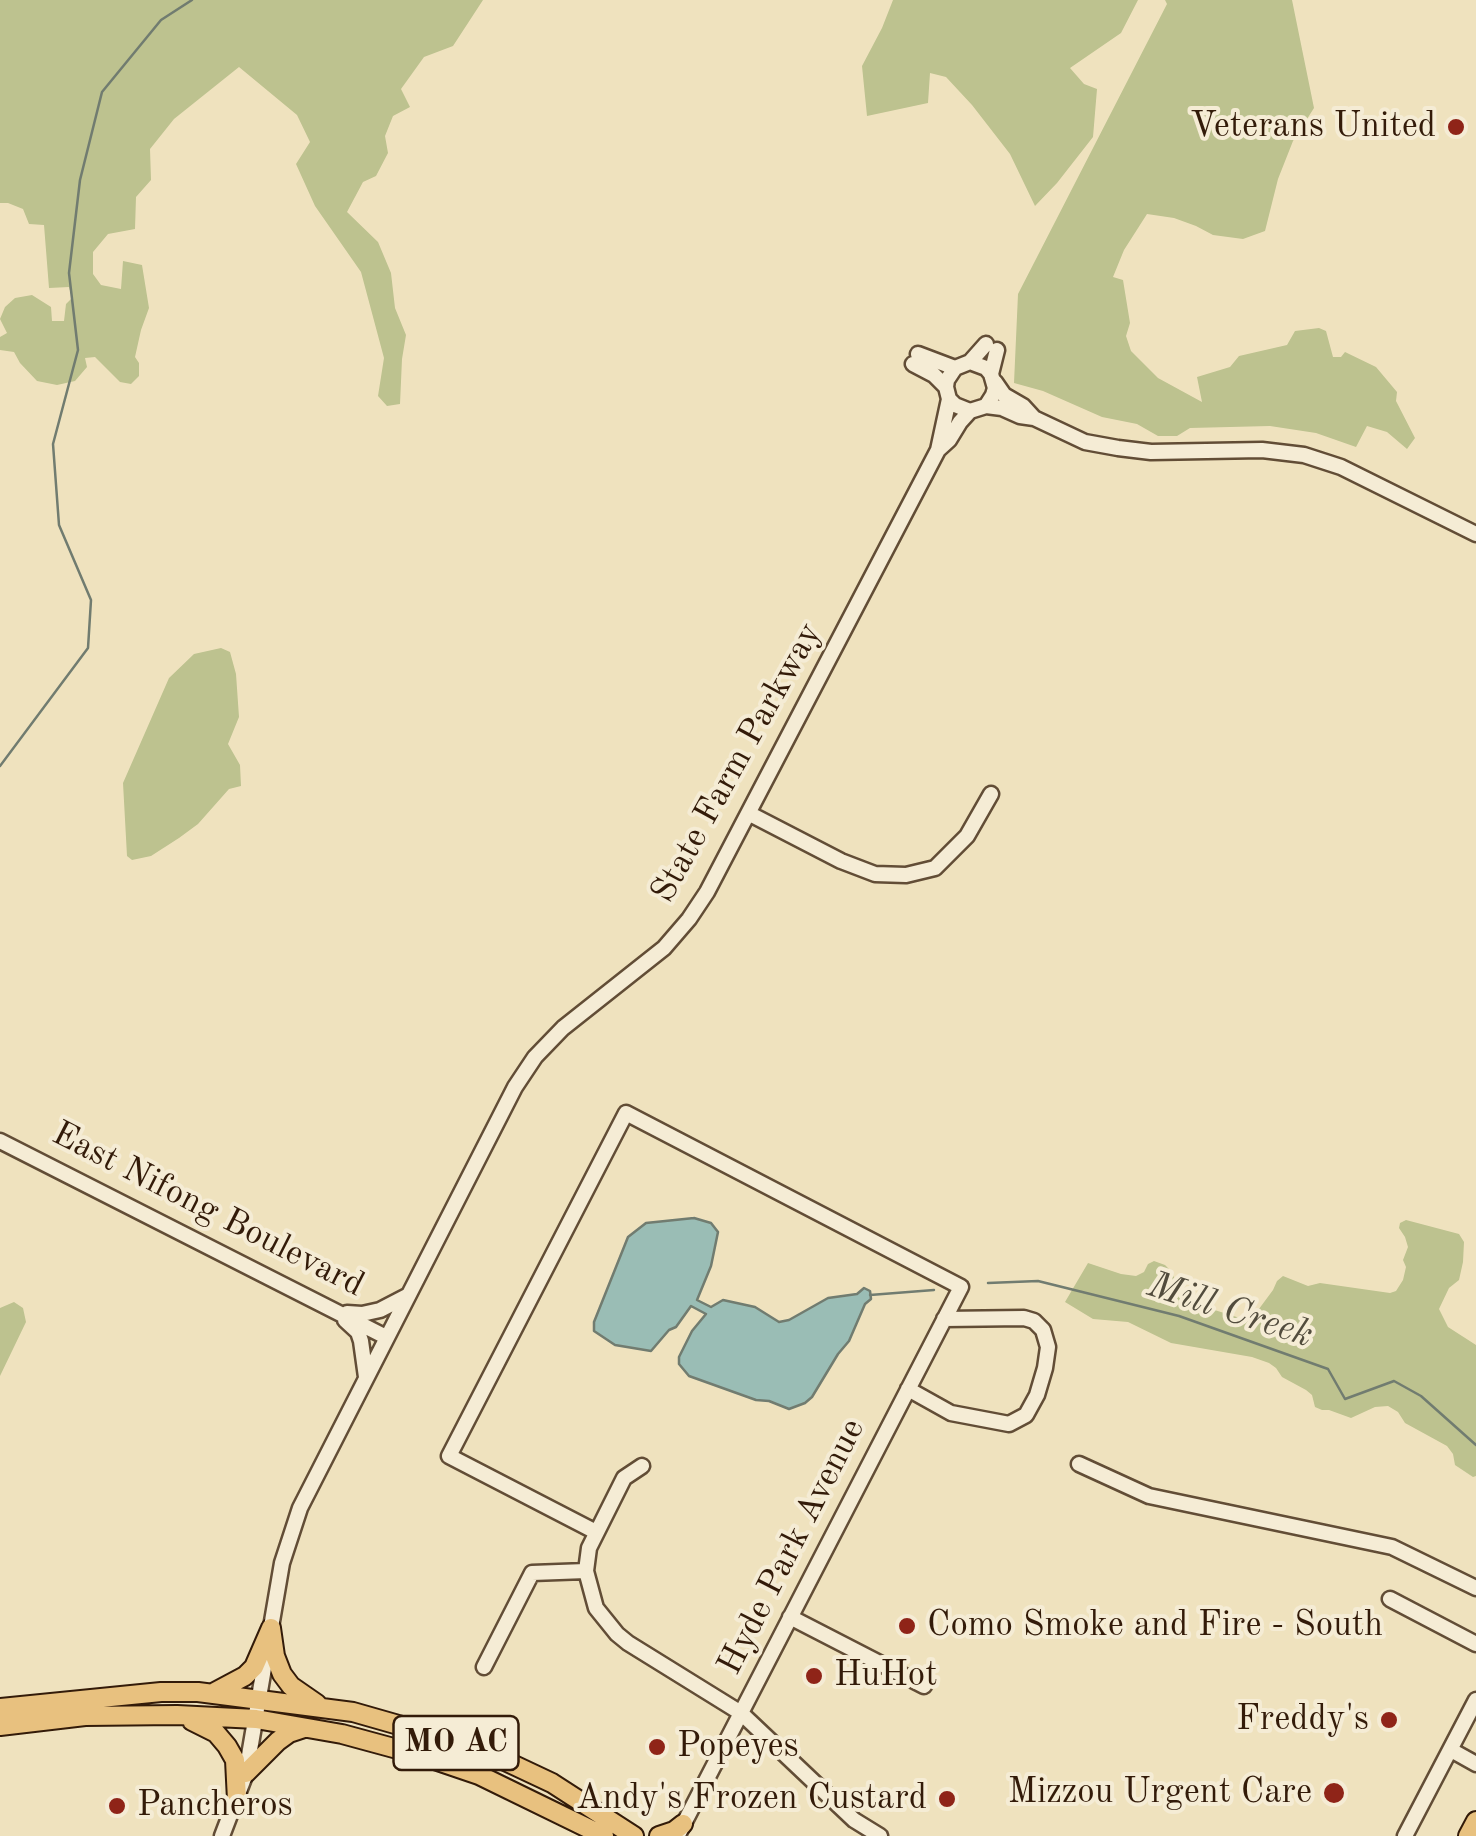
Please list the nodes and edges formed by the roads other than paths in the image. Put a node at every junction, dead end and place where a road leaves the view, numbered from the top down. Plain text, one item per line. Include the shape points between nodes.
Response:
1 (970, 362) junction
2 (954, 368) junction
3 (993, 378) junction
4 (948, 392) junction
5 (986, 406) junction
6 (970, 411) junction
7 (1034, 418) junction
8 (938, 450) junction
9 (1476, 534) edge
10 (991, 794) dead end
11 (750, 814) junction
12 (0, 1142) edge
13 (408, 1296) junction
14 (338, 1312) junction
15 (944, 1319) junction
16 (386, 1337) junction
17 (366, 1377) junction
18 (908, 1388) junction
19 (1079, 1464) dead end
20 (642, 1466) dead end
21 (596, 1532) junction
22 (586, 1571) junction
23 (1476, 1588) edge
24 (1390, 1598) dead end
25 (790, 1617) junction
26 (271, 1628) junction
27 (1476, 1644) edge
28 (484, 1667) dead end
29 (924, 1686) dead end
30 (214, 1693) junction
31 (260, 1699) junction
32 (1476, 1700) edge
33 (0, 1708) edge
34 (323, 1708) junction
35 (741, 1713) junction
36 (177, 1715) junction
37 (256, 1719) junction
38 (0, 1726) edge
39 (304, 1728) junction
40 (1451, 1750) junction
41 (1476, 1764) edge
42 (246, 1773) junction
43 (237, 1800) junction
44 (1476, 1821) edge
45 (680, 1830) edge
46 (637, 1835) edge
47 (222, 1836) edge
48 (604, 1836) edge
49 (659, 1836) edge
50 (880, 1836) edge
51 (1405, 1836) edge
52 (1468, 1836) edge

1 - 2 street
1 - 3 street
1 - 3 street via 992,347
2 - 4 street
2 - 4 street via 916,359
3 - 5 street
3 - 7 street
4 - 6 street via 955,405
4 - 8 street, State Farm Parkway
5 - 6 street
5 - 7 street
6 - 8 street, State Farm Parkway
7 - 9 street via 1086,442 1118,448 1304,456 1341,467
8 - 11 street, State Farm Parkway
10 - 11 street via 967,836 935,868 906,874 875,874
11 - 13 street, State Farm Parkway via 708,892 664,948 535,1057
12 - 14 street, East Nifong Boulevard
13 - 14 street via 376,1311
13 - 16 street, State Farm Parkway
14 - 16 street, East Nifong Boulevard
14 - 17 street via 358,1332
15 - 18 street, Hyde Park Avenue
15 - 18 street via 1034,1322 1048,1347 1037,1395 1026,1415 1009,1424 951,1413
15 - 21 street, Hyde Park Avenue via 961,1287 626,1113 449,1456
16 - 17 street, State Farm Parkway
17 - 26 street, State Farm Parkway via 300,1508
18 - 25 street, Hyde Park Avenue
19 - 23 street via 1149,1496 1392,1547
20 - 21 street via 624,1478
21 - 22 street
22 - 28 street via 532,1572
22 - 35 street via 596,1608 617,1634
24 - 27 street
25 - 29 street
25 - 35 street, Hyde Park Avenue
26 - 30 main road via 254,1666
26 - 31 street, State Farm Parkway
26 - 34 main road via 282,1674
30 - 31 main road, MO AC
30 - 33 main road, MO AC
31 - 34 main road, MO AC
31 - 37 street, State Farm Parkway
32 - 40 street
34 - 46 main road, MO AC via 395,1723 500,1759
35 - 45 street, Hyde Park Avenue
35 - 50 street via 854,1820
36 - 37 main road, MO AC
36 - 38 main road, MO AC
36 - 43 main road via 202,1724 227,1746 235,1760
37 - 39 main road, MO AC
37 - 42 street, State Farm Parkway
39 - 42 main road via 276,1742
39 - 48 main road, MO AC via 479,1775
40 - 41 street
40 - 51 street
42 - 43 street, State Farm Parkway
43 - 47 street, State Farm Parkway
44 - 52 main road
45 - 49 main road

